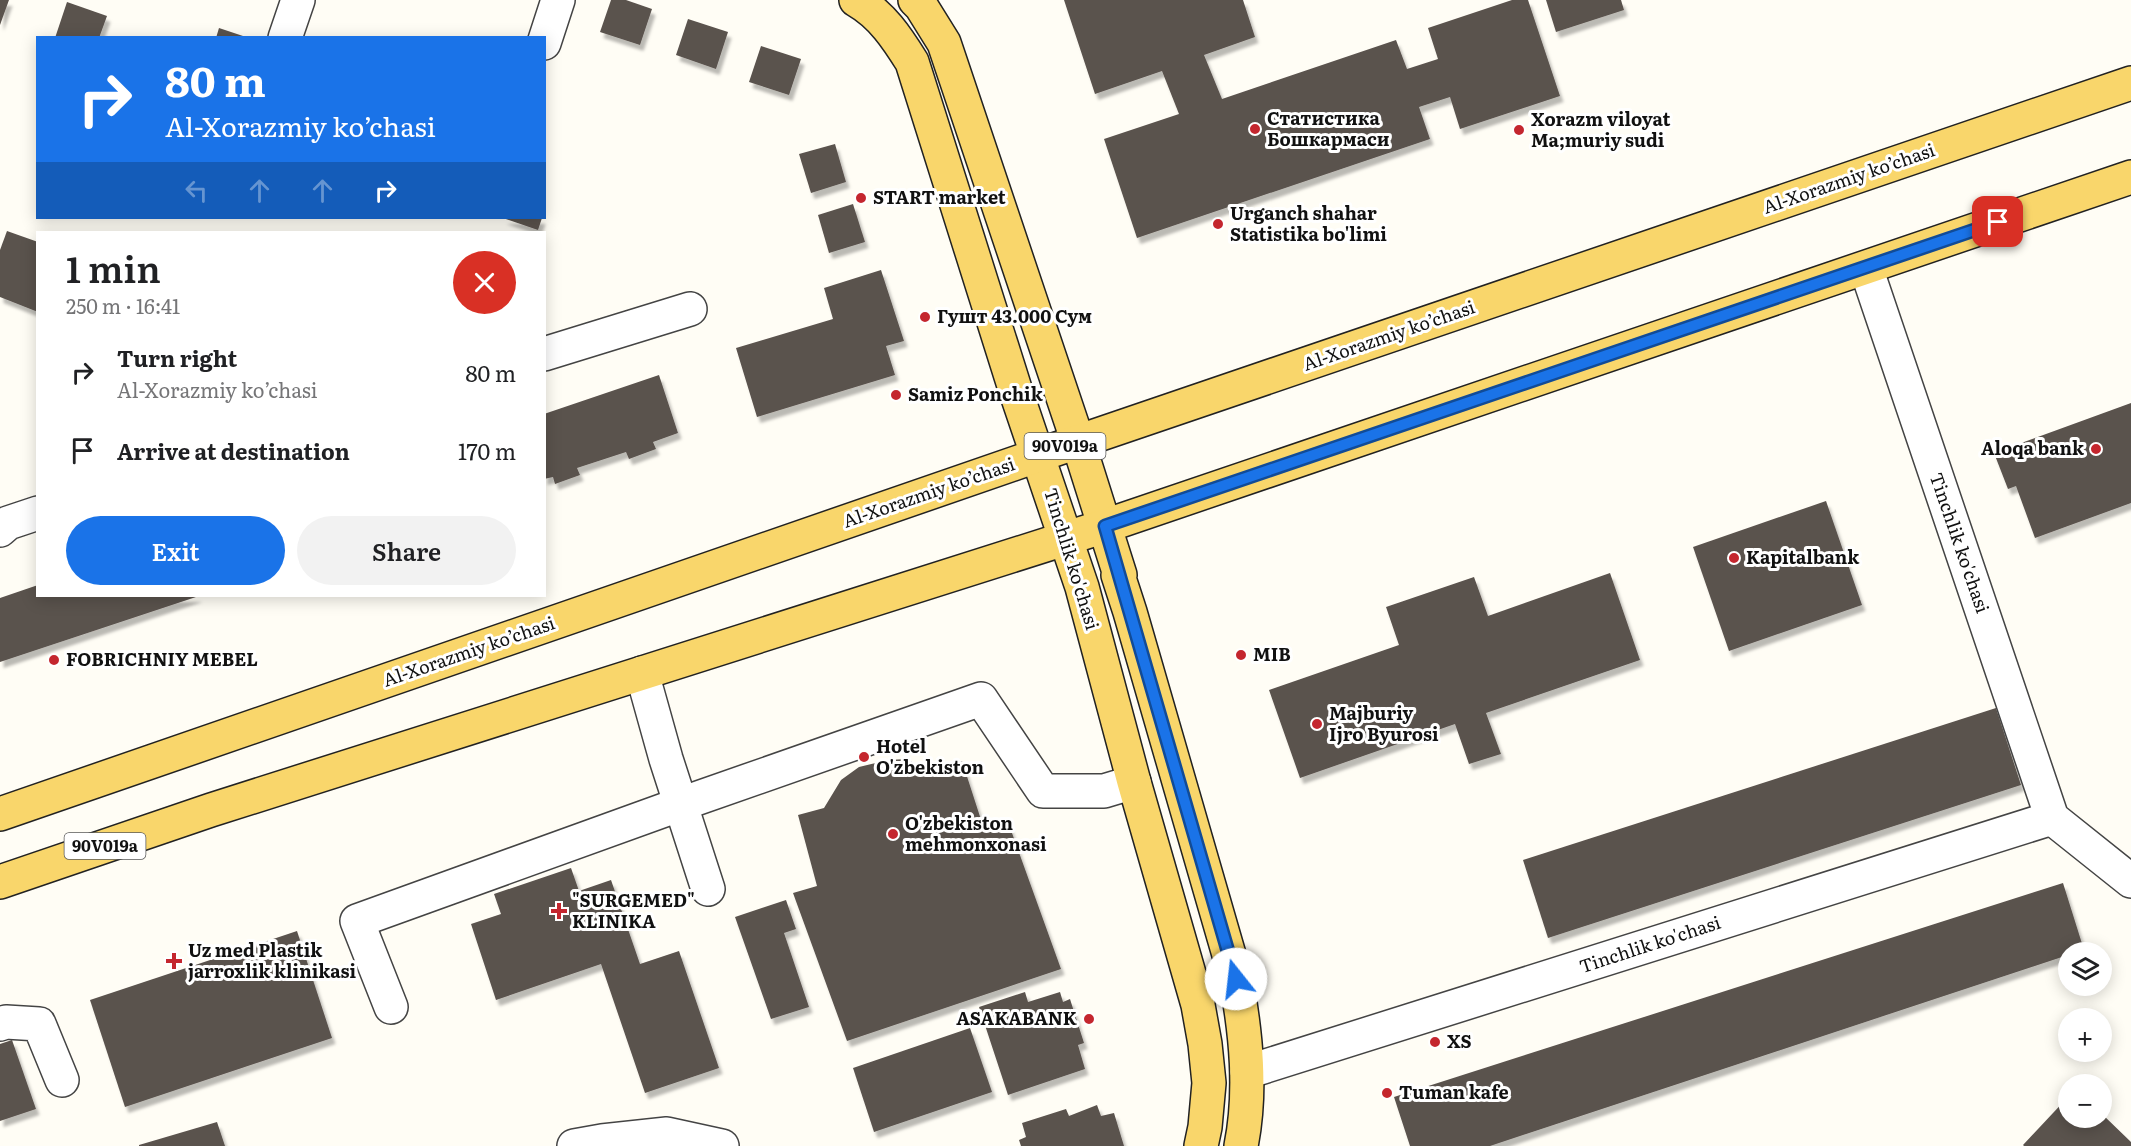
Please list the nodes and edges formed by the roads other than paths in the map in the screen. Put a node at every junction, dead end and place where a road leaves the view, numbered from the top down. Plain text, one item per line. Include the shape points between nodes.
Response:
1 (298, 0) edge
2 (558, 0) edge
3 (856, 0) edge
4 (915, 0) edge
5 (286, 36) edge
6 (546, 37) edge
7 (2131, 83) edge
8 (2131, 177) edge
9 (1866, 268) junction
10 (690, 309) dead end
11 (546, 353) edge
12 (1078, 442) junction
13 (1039, 455) junction
14 (36, 514) edge
15 (1105, 526) junction
16 (0, 530) edge
17 (1066, 538) junction
18 (642, 673) junction
19 (1134, 782) junction
20 (681, 804) junction
21 (0, 814) edge
22 (2052, 818) junction
23 (2131, 881) edge
24 (0, 882) edge
25 (708, 889) dead end
26 (391, 1007) dead end
27 (0, 1024) edge
28 (1247, 1072) junction
29 (62, 1080) dead end
30 (573, 1146) edge
31 (722, 1146) edge
32 (1201, 1146) edge
33 (1241, 1146) edge

1 - 5 street
2 - 6 street
3 - 13 main road, Tinchlik ko'chasi via 869,7 894,33 912,62
4 - 12 main road via 944,43
7 - 12 main road, Al-Xorazmiy ko’chasi / 90V019a
8 - 9 main road, 90V019a
9 - 15 main road, 90V019a
9 - 22 street, Tinchlik ko'chasi
10 - 11 street
12 - 13 main road, Al-Xorazmiy ko’chasi / 90V019a
12 - 15 main road
13 - 17 main road, Tinchlik ko'chasi
13 - 21 main road, Al-Xorazmiy ko’chasi / 90V019a
14 - 16 street via 8,523
15 - 17 main road, 90V019a
15 - 28 main road via 1236,979
17 - 18 main road, 90V019a
17 - 19 main road, Tinchlik ko'chasi
18 - 20 street
18 - 24 main road, 90V019a via 211,810
19 - 20 street via 1104,791 1043,791 981,699
19 - 32 main road, Tinchlik ko'chasi via 1198,1005 1209,1083
20 - 25 street
20 - 26 street via 357,921
22 - 23 street
22 - 28 street, Tinchlik ko'chasi
27 - 29 street via 39,1024
28 - 33 main road
30 - 31 street via 668,1134

